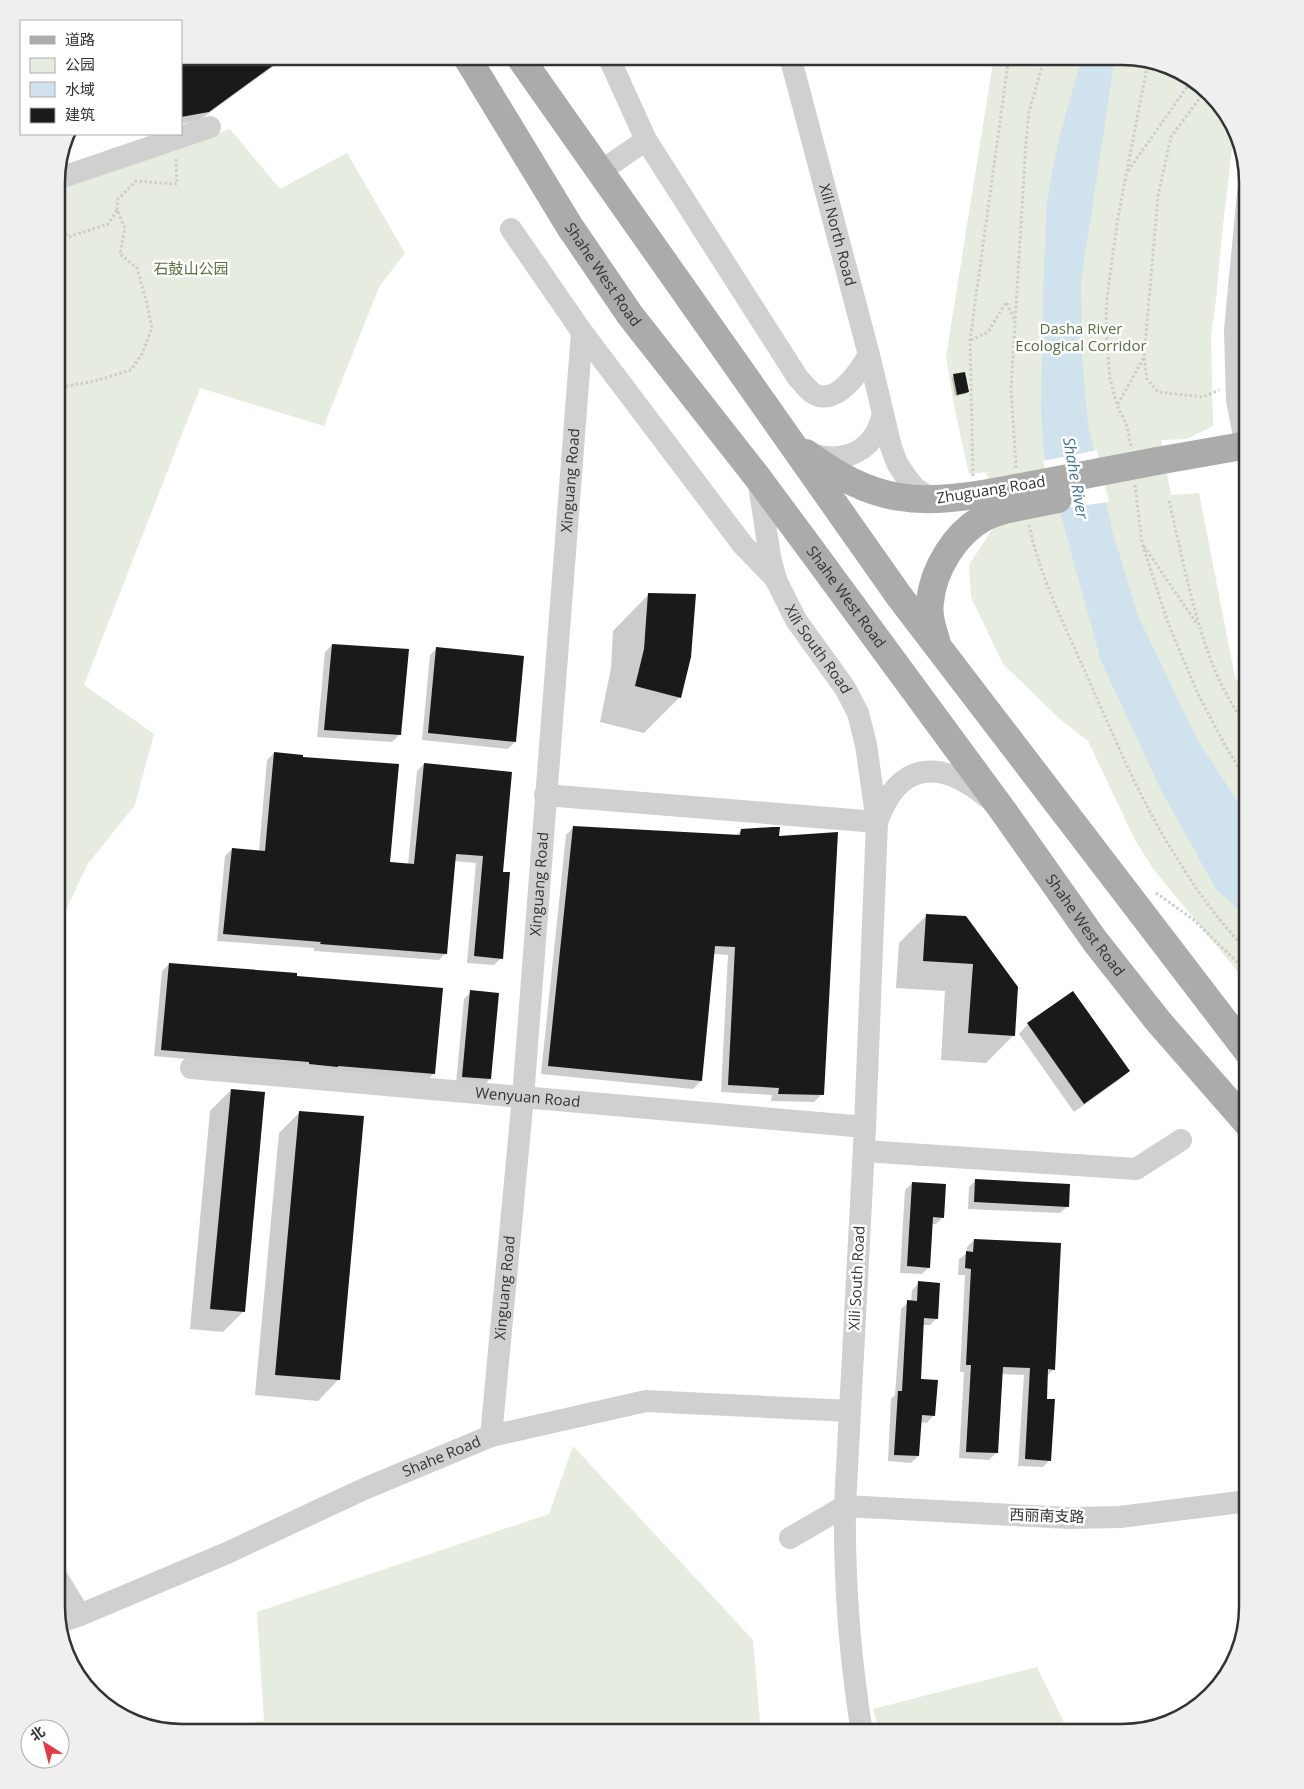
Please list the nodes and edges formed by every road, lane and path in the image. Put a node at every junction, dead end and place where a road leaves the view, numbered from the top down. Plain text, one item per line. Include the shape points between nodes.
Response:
1 (471, 65) edge
2 (525, 65) edge
3 (612, 65) edge
4 (792, 65) edge
5 (1008, 65) edge
6 (1042, 65) edge
7 (1147, 68) edge
8 (1188, 86) edge
9 (1201, 96) edge
10 (210, 127) dead end
11 (646, 140) junction
12 (166, 144) edge
13 (600, 171) junction
14 (1126, 173) junction
15 (65, 176) edge
16 (117, 210) junction
17 (511, 229) dead end
18 (65, 233) edge
19 (1239, 288) edge
20 (1016, 322) junction
21 (582, 332) junction
22 (970, 340) junction
23 (869, 355) junction
24 (1144, 357) junction
25 (1236, 382) junction
26 (65, 386) edge
27 (1117, 405) junction
28 (1239, 410) edge
29 (883, 413) junction
30 (782, 429) junction
31 (1131, 448) dead end
32 (803, 451) junction
33 (1239, 453) edge
34 (1016, 468) dead end
35 (758, 478) junction
36 (1155, 479) junction
37 (972, 496) junction
38 (934, 500) junction
39 (1002, 500) junction
40 (1028, 523) dead end
41 (1142, 543) junction
42 (776, 580) junction
43 (1199, 626) junction
44 (939, 648) junction
45 (1239, 715) edge
46 (1239, 768) edge
47 (545, 796) junction
48 (1004, 812) junction
49 (877, 822) junction
50 (1156, 893) dead end
51 (1239, 941) edge
52 (1239, 964) edge
53 (1239, 1040) edge
54 (191, 1068) dead end
55 (522, 1097) junction
56 (1239, 1114) edge
57 (865, 1127) junction
58 (1181, 1140) dead end
59 (864, 1151) junction
60 (850, 1411) junction
61 (491, 1436) junction
62 (1239, 1502) edge
63 (845, 1506) junction
64 (790, 1538) dead end
65 (65, 1604) edge
66 (70, 1619) edge
67 (861, 1724) edge

1 - 35 main road, Shahe West Road via 601,274
2 - 13 main road
3 - 11 street
4 - 23 street, Xili North Road
5 - 22 path
6 - 20 path via 1029,112
7 - 14 path
8 - 14 path
9 - 24 path via 1172,137 1160,188
10 - 12 street
11 - 13 street
11 - 23 street via 808,389 819,396 839,391 850,383
12 - 15 street
12 - 16 path via 177,184 136,181 118,199
13 - 30 main road
14 - 27 path via 1110,268 1106,316 1110,379
16 - 18 path via 108,224 68,237
16 - 26 path via 125,228 120,254 137,268 152,328 142,354 131,370
17 - 21 street
19 - 25 street via 1235,330
20 - 22 path via 1006,302 988,332
20 - 34 path via 1010,388
21 - 42 street via 743,545
21 - 47 street, Xinguang Road
22 - 37 path
23 - 29 street, Xili North Road
24 - 25 path via 1147,379 1158,392 1203,397
24 - 27 path
25 - 28 street
27 - 31 path via 1127,426
29 - 32 street via 876,435 858,451 834,458
29 - 38 street, Xili North Road via 897,463 916,489
30 - 32 street
30 - 44 main road
32 - 38 main road, Zhuguang Road via 824,467 873,491 907,499
33 - 36 main road, Zhuguang Road
35 - 42 street, Xili South Road
35 - 48 main road, Shahe West Road
36 - 39 main road, Zhuguang Road, bridge
36 - 41 path
36 - 43 path
37 - 38 main road, Zhuguang Road
37 - 39 main road, Zhuguang Road
39 - 44 main road, Zhuguang Road via 957,541 934,581 930,602 931,625
40 - 51 path via 1061,618 1161,831 1196,888
41 - 43 path
41 - 46 path via 1154,585 1186,669
42 - 49 street, Xili South Road via 796,620 845,688 858,713
43 - 45 path via 1224,689
44 - 53 main road
47 - 49 street
47 - 55 street, Xinguang Road
48 - 49 street, Xili South Road via 958,777 932,770 917,773 892,790
48 - 56 main road, Shahe West Road via 1152,1014
49 - 57 street, Xili South Road
50 - 52 path via 1194,920
54 - 55 street, Wenyuan Road
55 - 57 street, Wenyuan Road
55 - 61 street, Xinguang Road
57 - 59 street, Xili South Road
58 - 59 street via 1136,1169
59 - 60 street, Xili South Road
60 - 61 street, Shahe Road via 646,1401
60 - 63 street, Xili South Road
61 - 66 street, Shahe Road
62 - 63 street, 西丽南支路 via 1120,1517 1068,1518
63 - 64 street
63 - 67 street, Xili South Road via 844,1561
65 - 66 street

